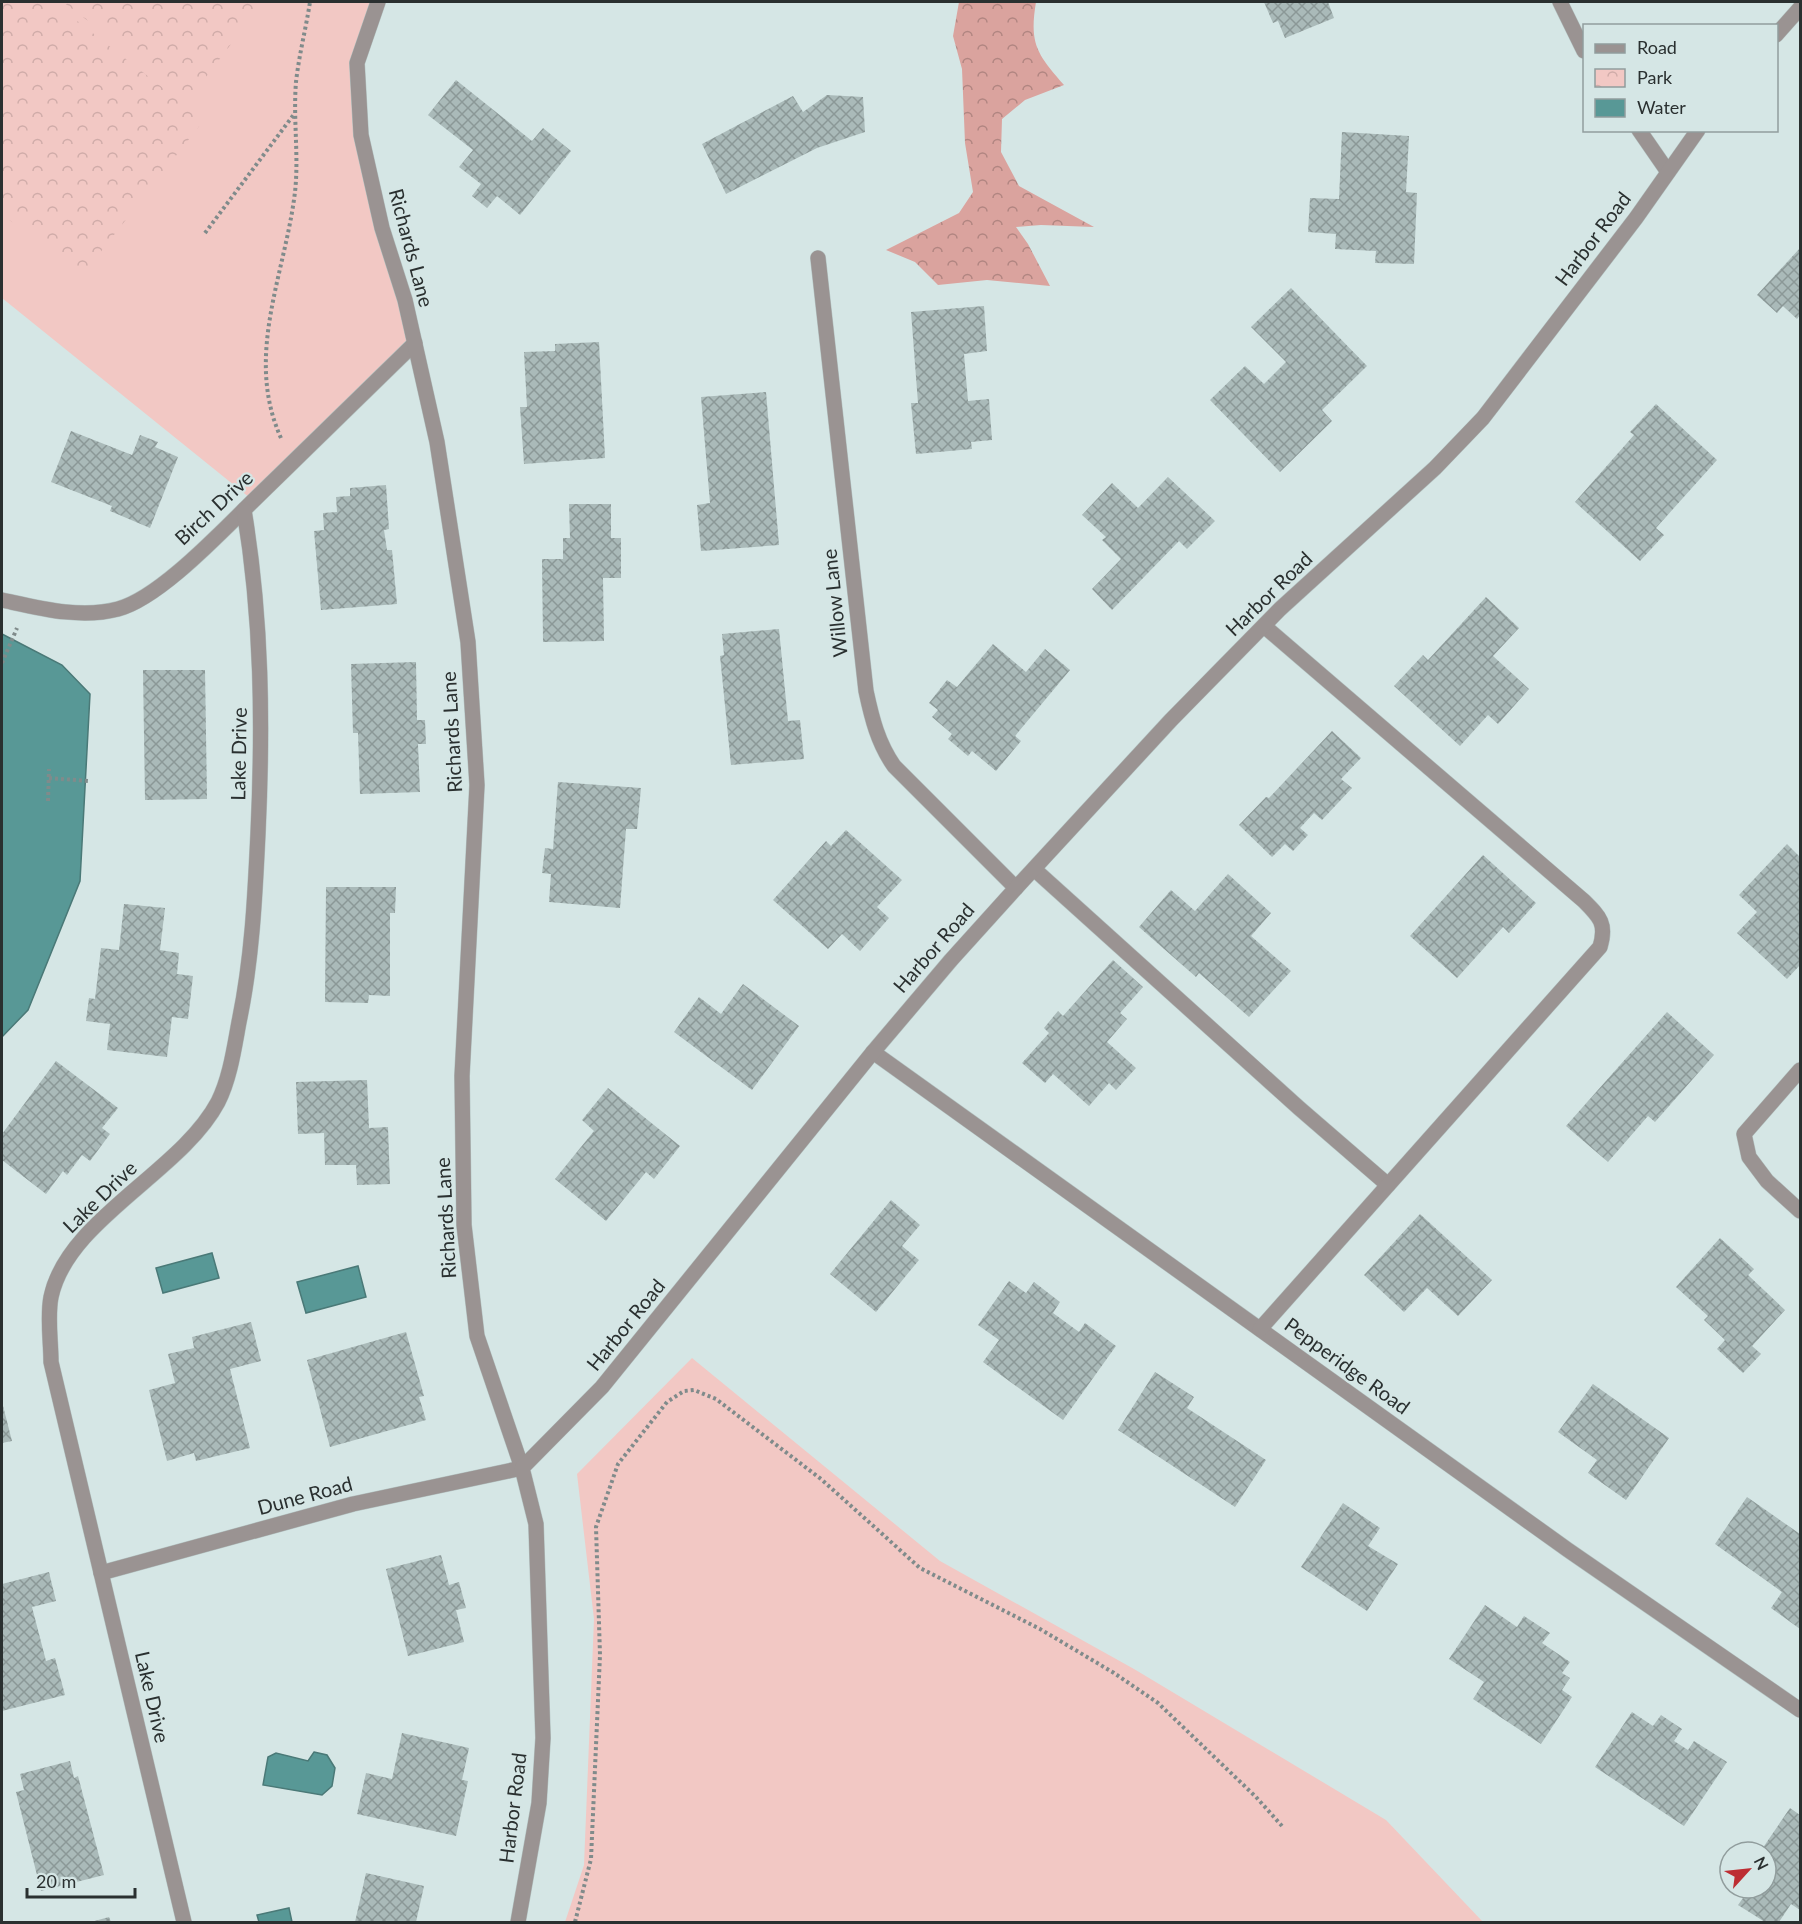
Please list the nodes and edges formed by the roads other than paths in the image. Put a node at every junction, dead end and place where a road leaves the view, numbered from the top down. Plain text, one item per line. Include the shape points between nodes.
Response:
1 (378, 2) edge
2 (1560, 2) edge
3 (1800, 8) edge
4 (1778, 33) edge
5 (1583, 49) edge
6 (1640, 132) edge
7 (1697, 132) edge
8 (1668, 172) junction
9 (818, 258) dead end
10 (415, 343) junction
11 (244, 510) junction
12 (2, 600) edge
13 (1264, 626) junction
14 (1034, 869) junction
15 (1016, 888) junction
16 (873, 1052) junction
17 (1800, 1070) edge
18 (1388, 1185) junction
19 (1800, 1211) edge
20 (1260, 1329) junction
21 (522, 1467) junction
22 (101, 1574) junction
23 (1800, 1710) edge
24 (184, 1923) edge
25 (518, 1923) edge

1 - 10 street, Richards Lane via 357,63 362,135 382,228
2 - 5 street
3 - 4 street
6 - 8 street
7 - 8 street, Harbor Road
8 - 13 street, Harbor Road via 1483,418 1435,468
9 - 15 street, Willow Lane via 866,691 873,723 882,749 894,766
10 - 11 street, Birch Drive
10 - 21 street, Richards Lane via 437,442 468,642 477,785 462,1076 464,1226 477,1336
11 - 12 street, Birch Drive via 163,583 121,609 68,612
11 - 22 street, Lake Drive via 255,576 260,644 261,771 248,978 225,1086 217,1104 194,1134 92,1229 58,1276 50,1298 51,1362
13 - 14 street, Harbor Road
13 - 18 street via 1584,901 1598,915 1604,932 1600,946
14 - 15 street, Harbor Road
14 - 18 street
15 - 16 street, Harbor Road
16 - 20 street, Pepperidge Road
16 - 21 street, Harbor Road via 602,1387
17 - 19 street via 1744,1134 1749,1157 1767,1181
18 - 20 street
20 - 23 street, Pepperidge Road via 1568,1550
21 - 22 street, Dune Road via 353,1504
21 - 25 street, Harbor Road via 536,1524 543,1738 539,1803
22 - 24 street, Lake Drive

